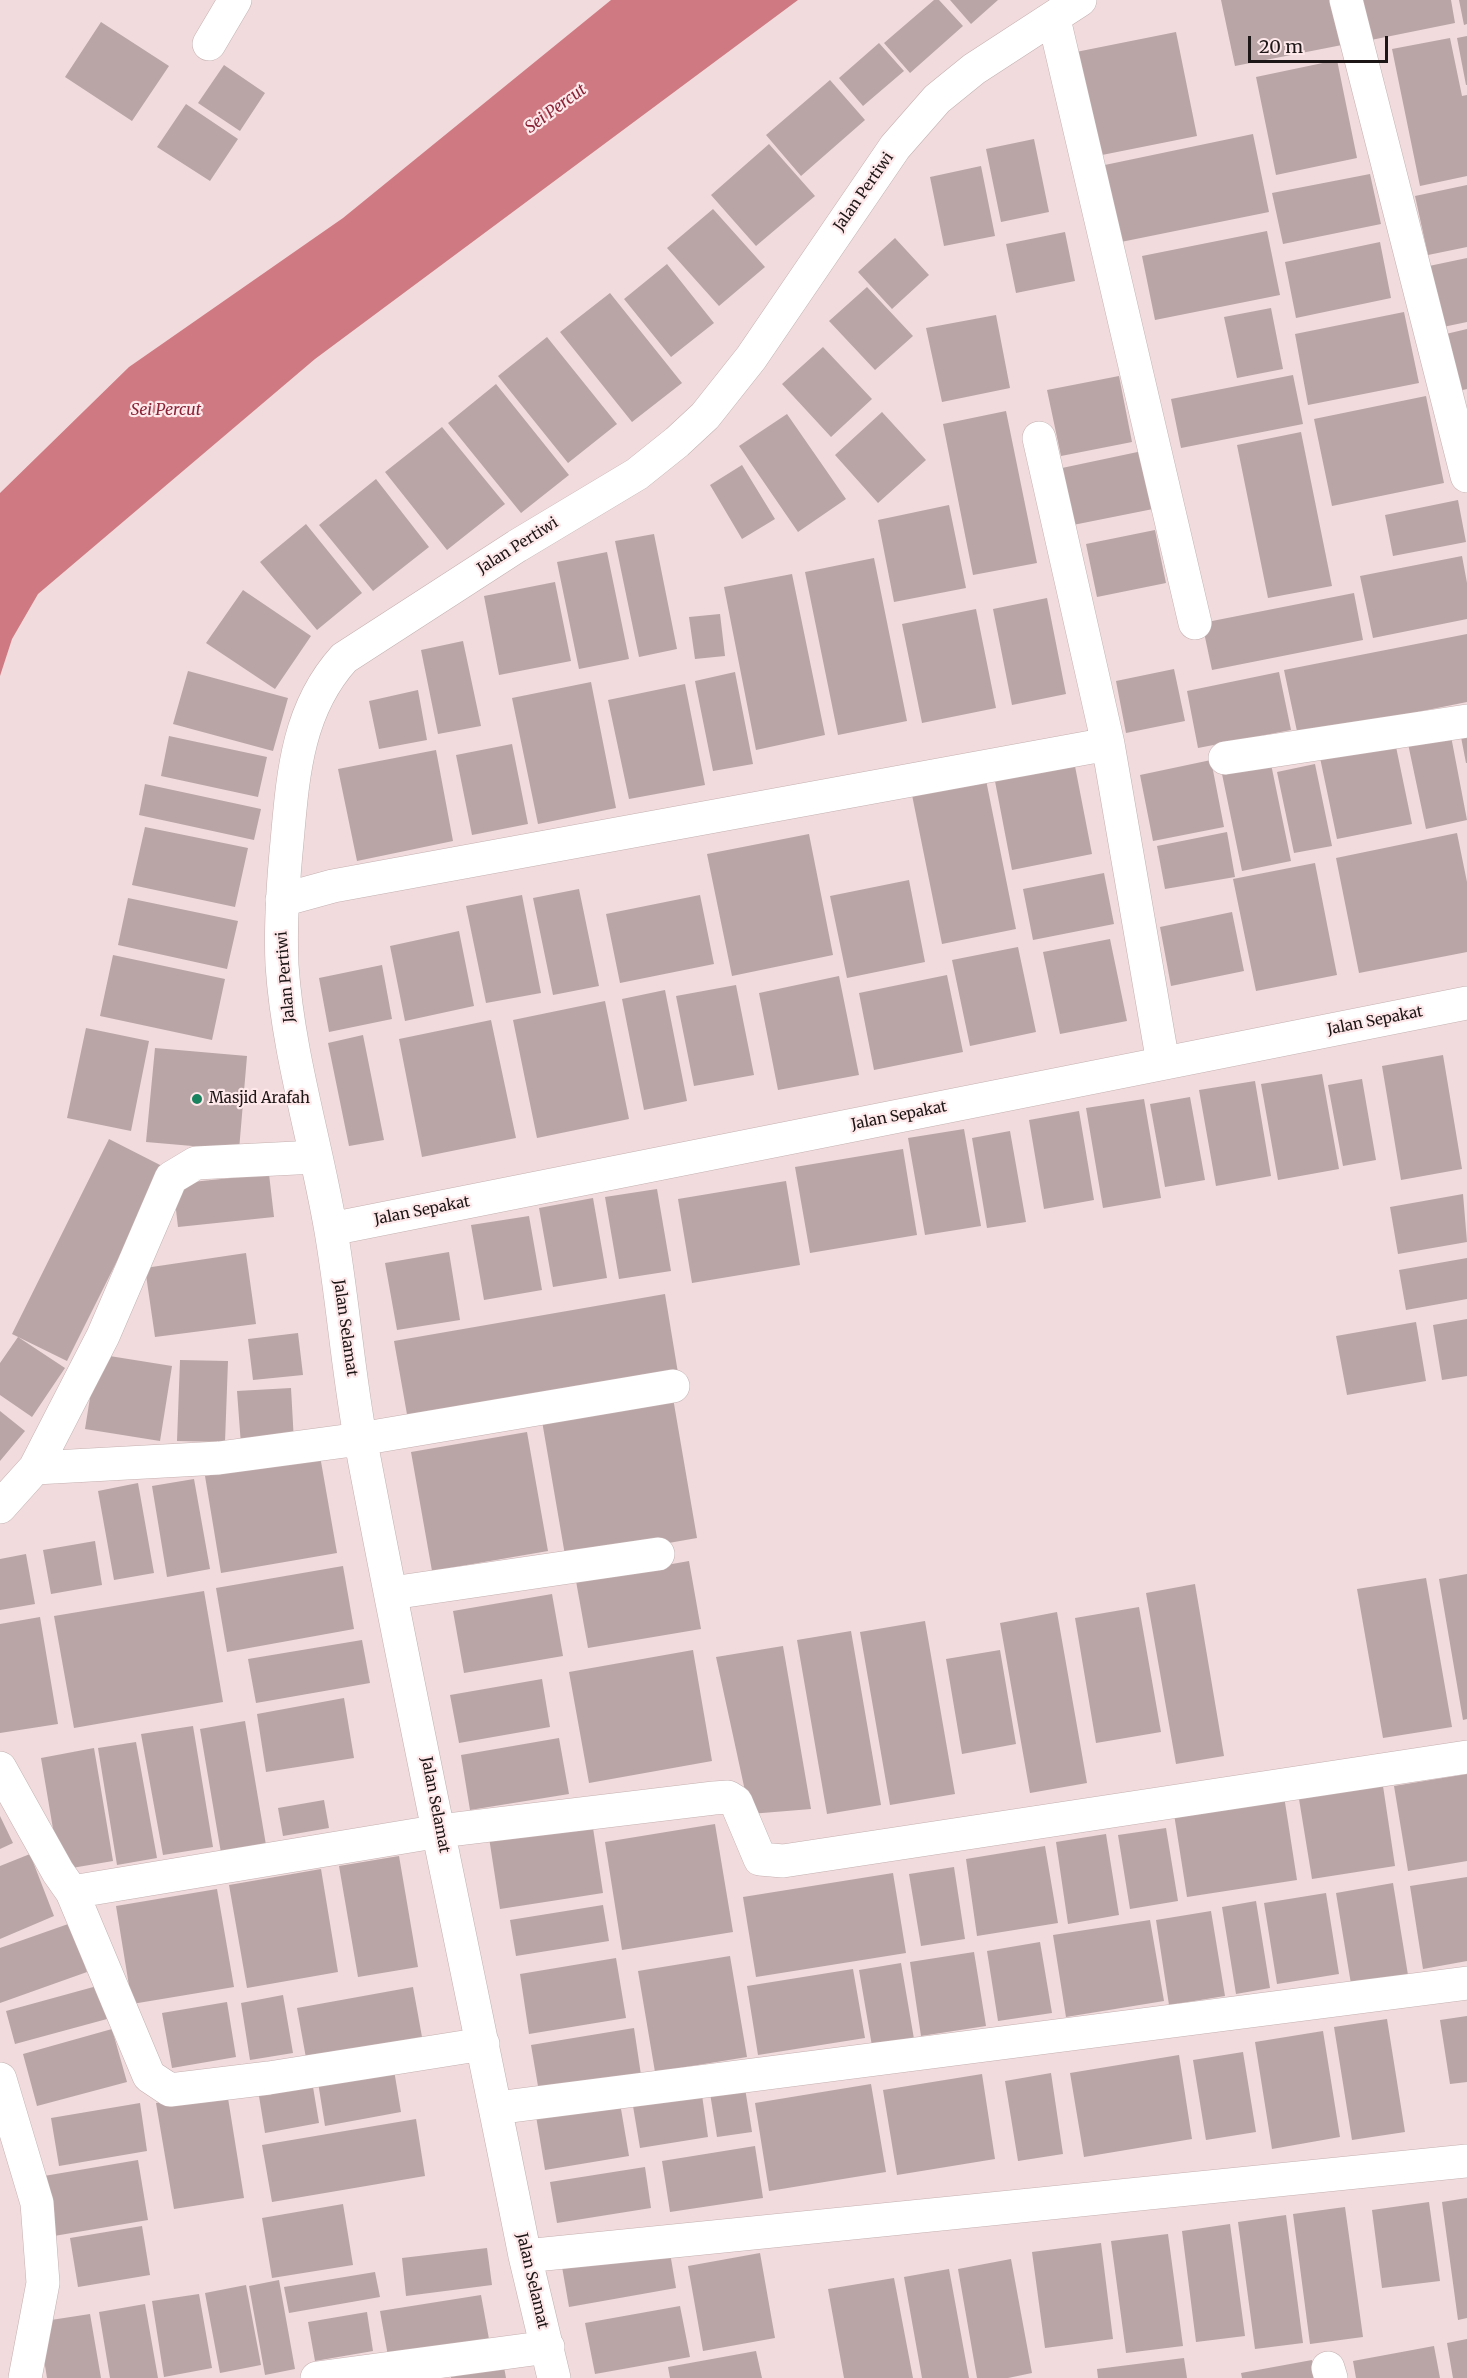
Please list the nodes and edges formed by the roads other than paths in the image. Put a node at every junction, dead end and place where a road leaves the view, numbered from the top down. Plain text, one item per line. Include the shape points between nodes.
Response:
1 (235, 0) edge
2 (1346, 0) edge
3 (1067, 9) edge
4 (209, 44) dead end
5 (1039, 438) dead end
6 (1467, 476) edge
7 (1195, 622) dead end
8 (1467, 721) edge
9 (1108, 744) junction
10 (1226, 758) dead end
11 (282, 900) junction
12 (1467, 1003) edge
13 (1163, 1063) junction
14 (316, 1157) junction
15 (331, 1229) junction
16 (673, 1386) dead end
17 (360, 1439) junction
18 (35, 1468) junction
19 (0, 1508) edge
20 (658, 1554) dead end
21 (392, 1593) junction
22 (1467, 1757) edge
23 (0, 1768) edge
24 (440, 1831) junction
25 (72, 1892) junction
26 (1467, 1983) edge
27 (483, 2044) junction
28 (0, 2079) edge
29 (496, 2108) junction
30 (1467, 2161) edge
31 (525, 2256) junction
32 (551, 2362) edge
33 (25, 2378) edge
34 (317, 2378) edge

1 - 4 street
2 - 6 street
3 - 7 street
3 - 11 street, Jalan Pertiwi via 974,69 937,99 895,147 751,358 705,416 677,442 637,474 344,658 327,677 299,739
5 - 9 street
8 - 10 street
9 - 11 street via 333,886
9 - 13 street
11 - 14 street, Jalan Pertiwi via 287,1007
12 - 13 street, Jalan Sepakat
13 - 15 street, Jalan Sepakat
14 - 15 street, Jalan Pertiwi
14 - 18 street via 196,1163 171,1178 103,1336
15 - 17 street, Jalan Selamat
16 - 17 street
17 - 18 street via 219,1458
17 - 21 street, Jalan Selamat
18 - 19 street
20 - 21 street
21 - 24 street, Jalan Selamat
22 - 24 street via 776,1861 760,1859 741,1810 728,1797
23 - 25 street
24 - 25 street
24 - 27 street, Jalan Selamat
25 - 27 street via 148,2076 170,2090
26 - 29 street
27 - 29 street, Jalan Selamat
28 - 33 street via 38,2204 43,2283
29 - 31 street, Jalan Selamat
30 - 31 street
31 - 32 street, Jalan Selamat
32 - 34 street

